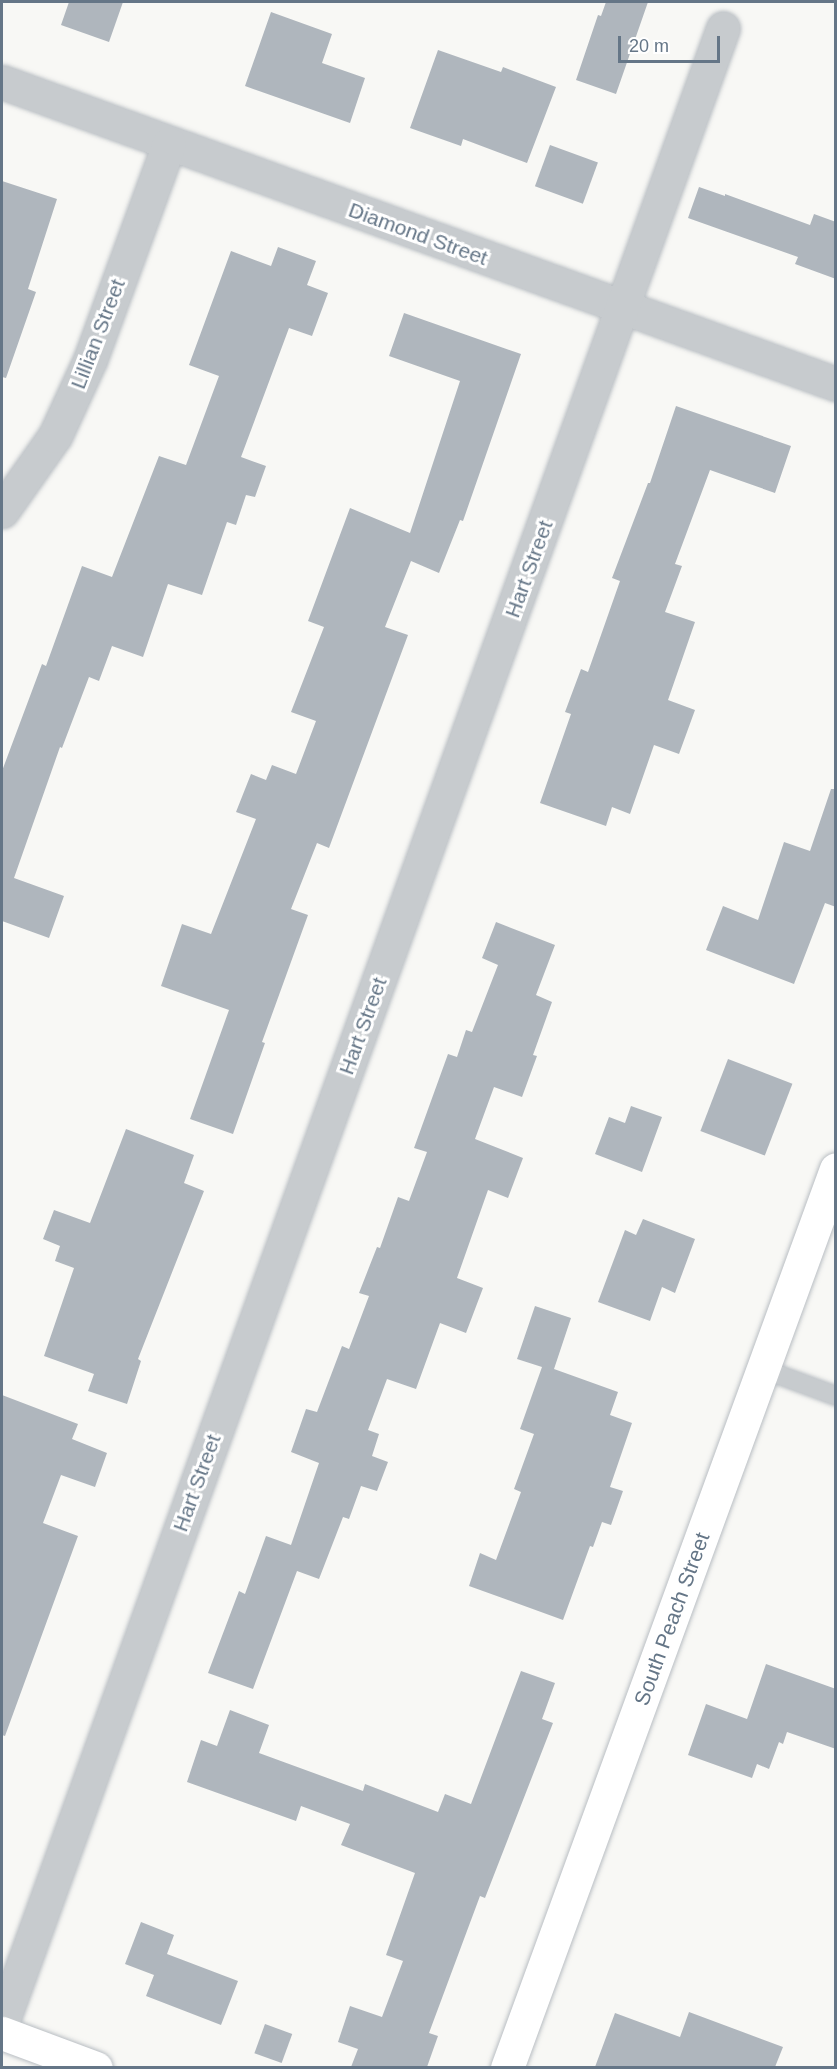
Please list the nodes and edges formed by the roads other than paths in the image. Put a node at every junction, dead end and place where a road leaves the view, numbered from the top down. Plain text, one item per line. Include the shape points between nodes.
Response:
1 (723, 28) dead end
2 (2, 82) edge
3 (169, 144) junction
4 (623, 309) junction
5 (836, 384) edge
6 (2, 511) edge
7 (836, 1169) edge
8 (763, 1369) junction
9 (836, 1396) edge
10 (2, 2023) edge
11 (2, 2033) edge
12 (96, 2067) edge
13 (507, 2067) edge

1 - 4 street, Hart Street
2 - 3 street, Diamond Street
3 - 4 street, Diamond Street
3 - 6 street, Lillian Street via 90,360 55,436
4 - 5 street, Diamond Street
4 - 10 street, Hart Street
7 - 8 street, South Peach Street
8 - 9 lane
8 - 13 street, South Peach Street
11 - 12 street

